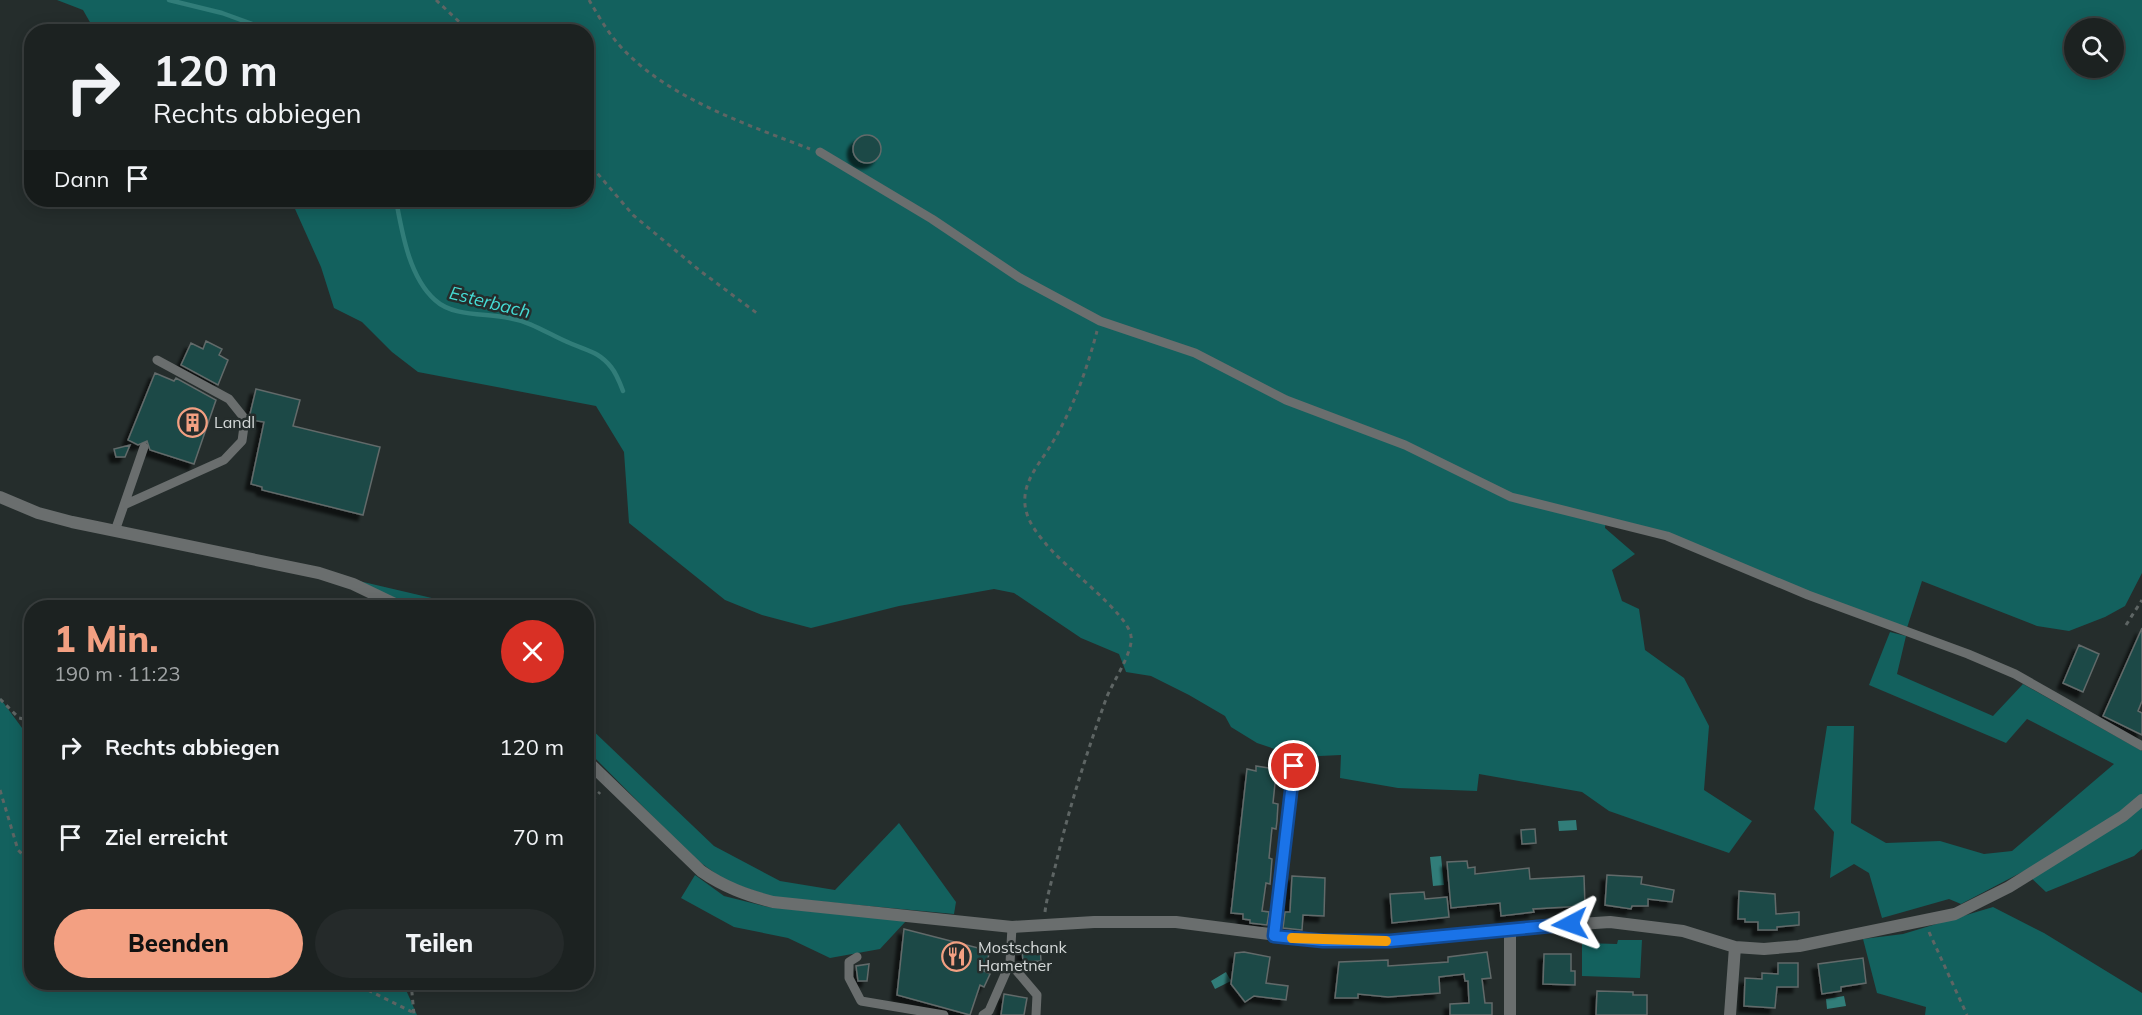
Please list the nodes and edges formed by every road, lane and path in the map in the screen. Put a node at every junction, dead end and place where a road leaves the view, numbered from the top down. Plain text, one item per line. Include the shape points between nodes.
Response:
1 (436, 0) edge
2 (589, 0) edge
3 (462, 24) edge
4 (820, 152) joint
5 (594, 169) edge
6 (758, 314) dead end
7 (1100, 321) junction
8 (157, 360) dead end
9 (144, 447) dead end
10 (0, 497) edge
11 (124, 505) junction
12 (115, 531) junction
13 (386, 600) edge
14 (2142, 600) edge
15 (2127, 625) dead end
16 (0, 699) edge
17 (24, 719) edge
18 (2142, 746) edge
19 (1294, 766) dead end
20 (594, 768) edge
21 (609, 782) junction
22 (0, 790) edge
23 (594, 798) edge
24 (2142, 800) edge
25 (24, 856) edge
26 (1924, 920) junction
27 (1044, 926) junction
28 (1012, 927) junction
29 (1510, 930) junction
30 (1274, 936) junction
31 (1735, 947) junction
32 (857, 957) dead end
33 (1010, 963) junction
34 (368, 990) edge
35 (412, 990) edge
36 (413, 1013) edge
37 (944, 1015) edge
38 (983, 1015) edge
39 (1036, 1015) edge
40 (1510, 1015) edge
41 (1730, 1015) edge
42 (1967, 1015) edge

1 - 3 path
2 - 4 path via 620,46 684,95
4 - 7 lane via 1020,278
5 - 6 path via 633,215
7 - 18 lane via 1195,353 1286,400 1405,445 1511,496 1667,536 1808,595 1968,654 2015,674
7 - 27 path via 1073,402 1029,480 1025,511 1053,554 1118,614 1132,637 1084,763 1046,905
8 - 11 lane via 229,399 245,419 242,441 224,460
9 - 11 lane
10 - 12 street via 38,513
11 - 12 lane
12 - 13 street via 319,573
14 - 15 path
16 - 17 path
19 - 30 street
20 - 21 street
21 - 23 path
21 - 28 street via 701,871 747,896 802,906
22 - 25 path via 18,850
24 - 26 street via 2009,887 1954,914
26 - 31 street via 1799,946
26 - 42 path
27 - 28 street
27 - 30 street via 1176,922
28 - 33 lane
29 - 30 street via 1369,942
29 - 31 street via 1610,922 1683,931
29 - 40 street
31 - 41 street
32 - 37 lane via 849,962 849,978 861,1000
33 - 38 lane via 989,1011
33 - 39 lane via 1037,995
34 - 36 path
35 - 36 path

